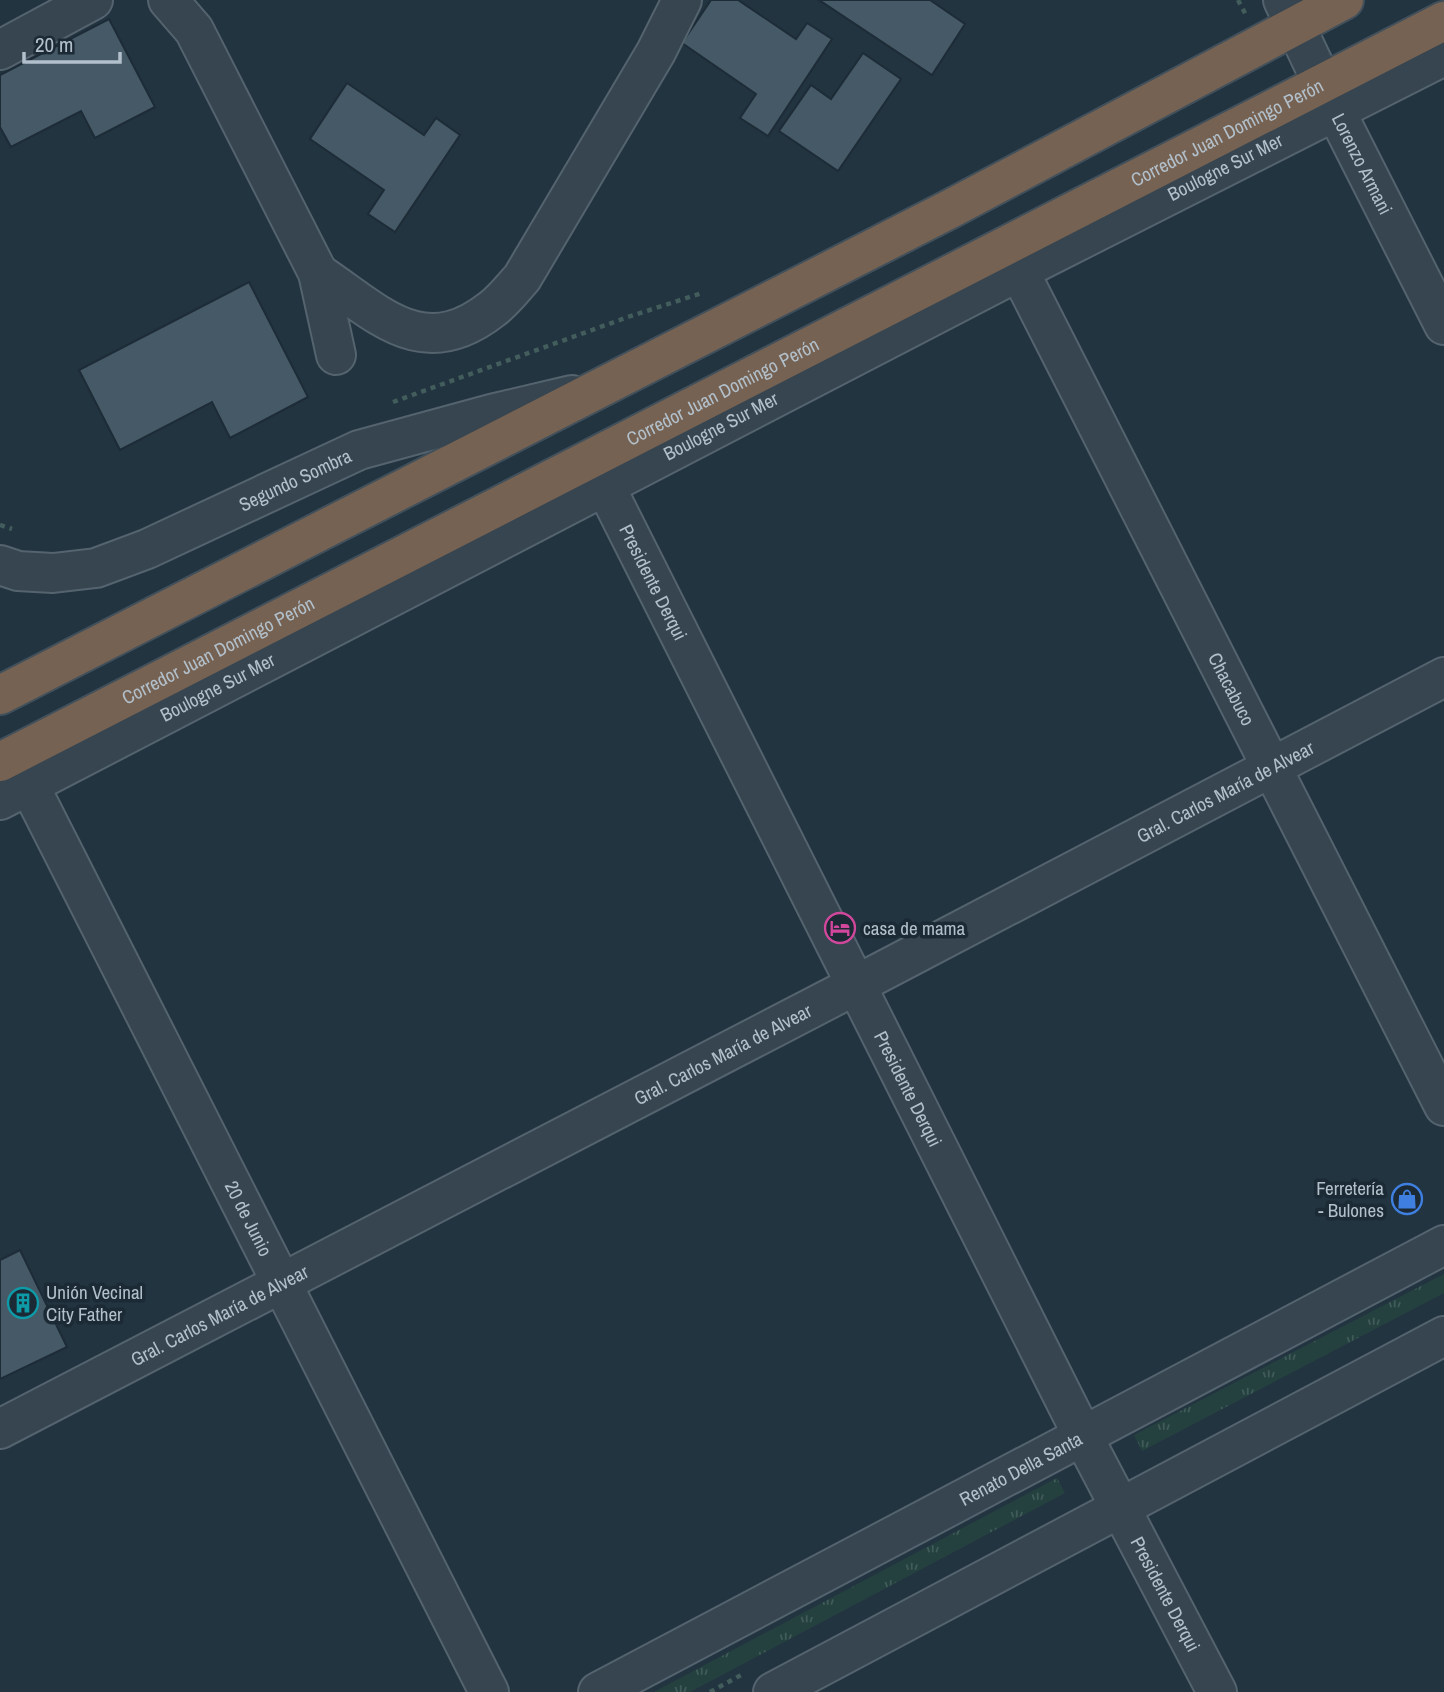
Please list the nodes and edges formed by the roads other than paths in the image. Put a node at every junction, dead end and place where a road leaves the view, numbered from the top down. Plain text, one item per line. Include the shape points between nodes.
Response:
1 (93, 0) edge
2 (168, 0) edge
3 (682, 0) edge
4 (1344, 0) edge
5 (1290, 13) edge
6 (1444, 21) edge
7 (0, 50) edge
8 (1444, 56) edge
9 (1330, 98) junction
10 (1019, 271) junction
11 (318, 273) junction
12 (1444, 325) edge
13 (336, 355) dead end
14 (597, 389) junction
15 (604, 484) junction
16 (0, 565) edge
17 (1444, 677) edge
18 (0, 695) edge
19 (1272, 768) junction
20 (10, 782) edge
21 (856, 985) junction
22 (1444, 1106) edge
23 (1444, 1245) edge
24 (281, 1282) junction
25 (1444, 1336) edge
26 (0, 1429) edge
27 (1083, 1435) junction
28 (1122, 1507) junction
29 (489, 1692) edge
30 (598, 1692) edge
31 (773, 1692) edge
32 (1217, 1692) edge

1 - 7 street
2 - 11 street via 194,30
3 - 11 street via 534,259 493,309 463,328 418,333 391,322
4 - 5 highway
5 - 9 street, Lorenzo Armani
5 - 14 highway via 950,209
6 - 9 highway, Corredor Juan Domingo Perón
8 - 9 street, Boulogne Sur Mer
9 - 10 street, Boulogne Sur Mer
9 - 12 street, Lorenzo Armani
9 - 20 highway, Corredor Juan Domingo Perón
10 - 15 street, Boulogne Sur Mer
10 - 19 street, Chacabuco
11 - 13 street
14 - 16 street, Segundo Sombra via 359,450 147,549 96,568 53,573
14 - 18 highway
15 - 20 street, Boulogne Sur Mer
15 - 21 street, Presidente Derqui
17 - 19 street, Gral. Carlos María de Alvear
19 - 21 street, Gral. Carlos María de Alvear
19 - 22 street, Chacabuco
20 - 24 street, 20 de Junio
21 - 24 street, Gral. Carlos María de Alvear
21 - 27 street, Presidente Derqui
23 - 27 street, Renato Della Santa
24 - 26 street, Gral. Carlos María de Alvear
24 - 29 street, 20 de Junio
25 - 28 street
27 - 28 street, Presidente Derqui
27 - 30 street, Renato Della Santa
28 - 31 street
28 - 32 street, Presidente Derqui

